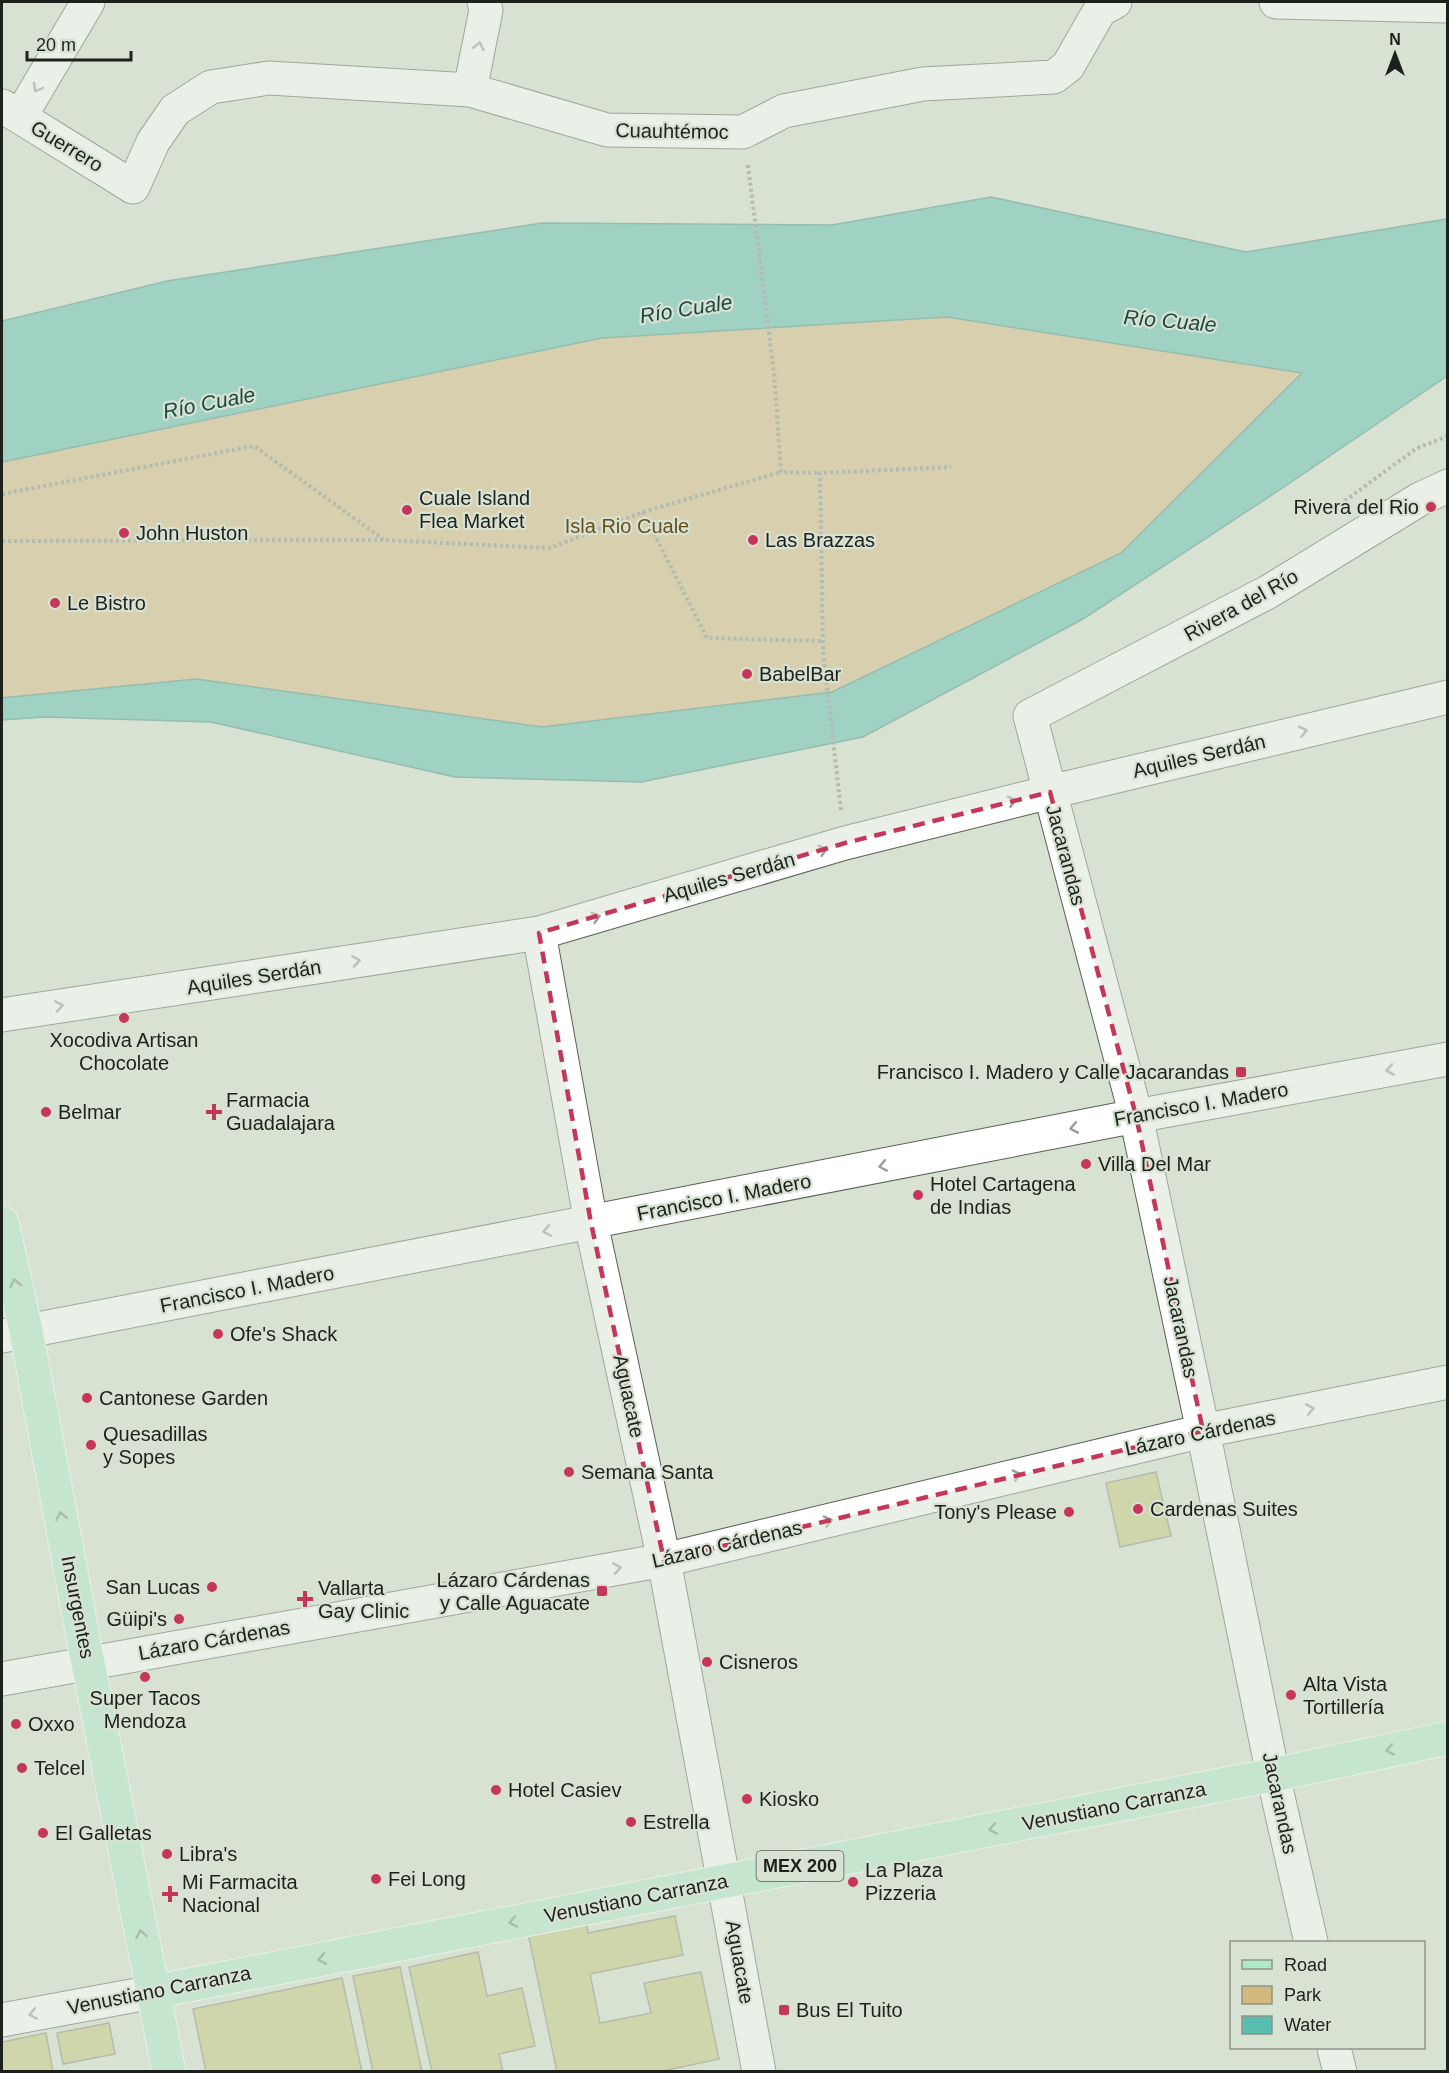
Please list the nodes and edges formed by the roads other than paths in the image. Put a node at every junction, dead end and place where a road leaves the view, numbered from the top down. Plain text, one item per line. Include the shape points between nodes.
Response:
1 (88, 2) edge
2 (484, 2) edge
3 (1115, 2) edge
4 (1276, 2) edge
5 (1448, 6) edge
6 (470, 90) junction
7 (11, 111) edge
8 (133, 186) joint
9 (1448, 486) edge
10 (1448, 697) edge
11 (1030, 716) joint
12 (1050, 792) junction
13 (539, 933) junction
14 (2, 1015) edge
15 (1448, 1059) edge
16 (1136, 1116) junction
17 (2, 1223) edge
18 (591, 1223) junction
19 (14, 1334) edge
20 (1448, 1382) edge
21 (1203, 1431) junction
22 (664, 1560) junction
23 (88, 1663) junction
24 (2, 1679) edge
25 (1448, 1738) edge
26 (1273, 1775) junction
27 (725, 1880) junction
28 (1311, 1941) edge
29 (153, 1992) junction
30 (2, 2020) edge
31 (1334, 2049) edge
32 (169, 2072) edge
33 (759, 2072) edge
34 (1340, 2072) edge

1 -> 7 street
6 -> 2 street via 486,10
3 - 6 street, Cuauhtémoc via 1100,10 1068,66 1054,77 922,84 784,111 743,132 607,130
4 - 5 street
6 - 8 street, Cuauhtémoc via 269,78 211,87 175,110 153,142
7 - 8 street, Guerrero
9 - 11 street, Rivera del Río via 1420,499 1268,592
12 -> 10 street, Aquiles Serdán
11 - 12 street, Jacarandas
13 -> 12 street, Aquiles Serdán via 844,843
12 - 16 street, Jacarandas
14 -> 13 street, Aquiles Serdán
13 - 18 street, Aguacate
15 -> 16 street, Francisco I. Madero
16 -> 18 street, Francisco I. Madero
16 - 21 street, Jacarandas
19 -> 17 main road, Insurgentes
18 -> 19 street, Francisco I. Madero
18 - 22 street, Aguacate
23 -> 19 main road, Insurgentes
21 -> 20 street, Lázaro Cárdenas
22 -> 21 street, Lázaro Cárdenas
21 - 26 street, Jacarandas
23 -> 22 street, Lázaro Cárdenas
22 - 27 street, Aguacate
23 - 24 street, Lázaro Cárdenas
29 -> 23 main road, Insurgentes
25 -> 26 main road, Venustiano Carranza / MEX 200
26 -> 27 main road, Venustiano Carranza / MEX 200
26 - 28 street, Jacarandas
27 -> 29 main road, Venustiano Carranza / MEX 200
27 - 33 street, Aguacate
29 -> 30 street, Venustiano Carranza
29 - 32 main road, Insurgentes
31 - 34 street

